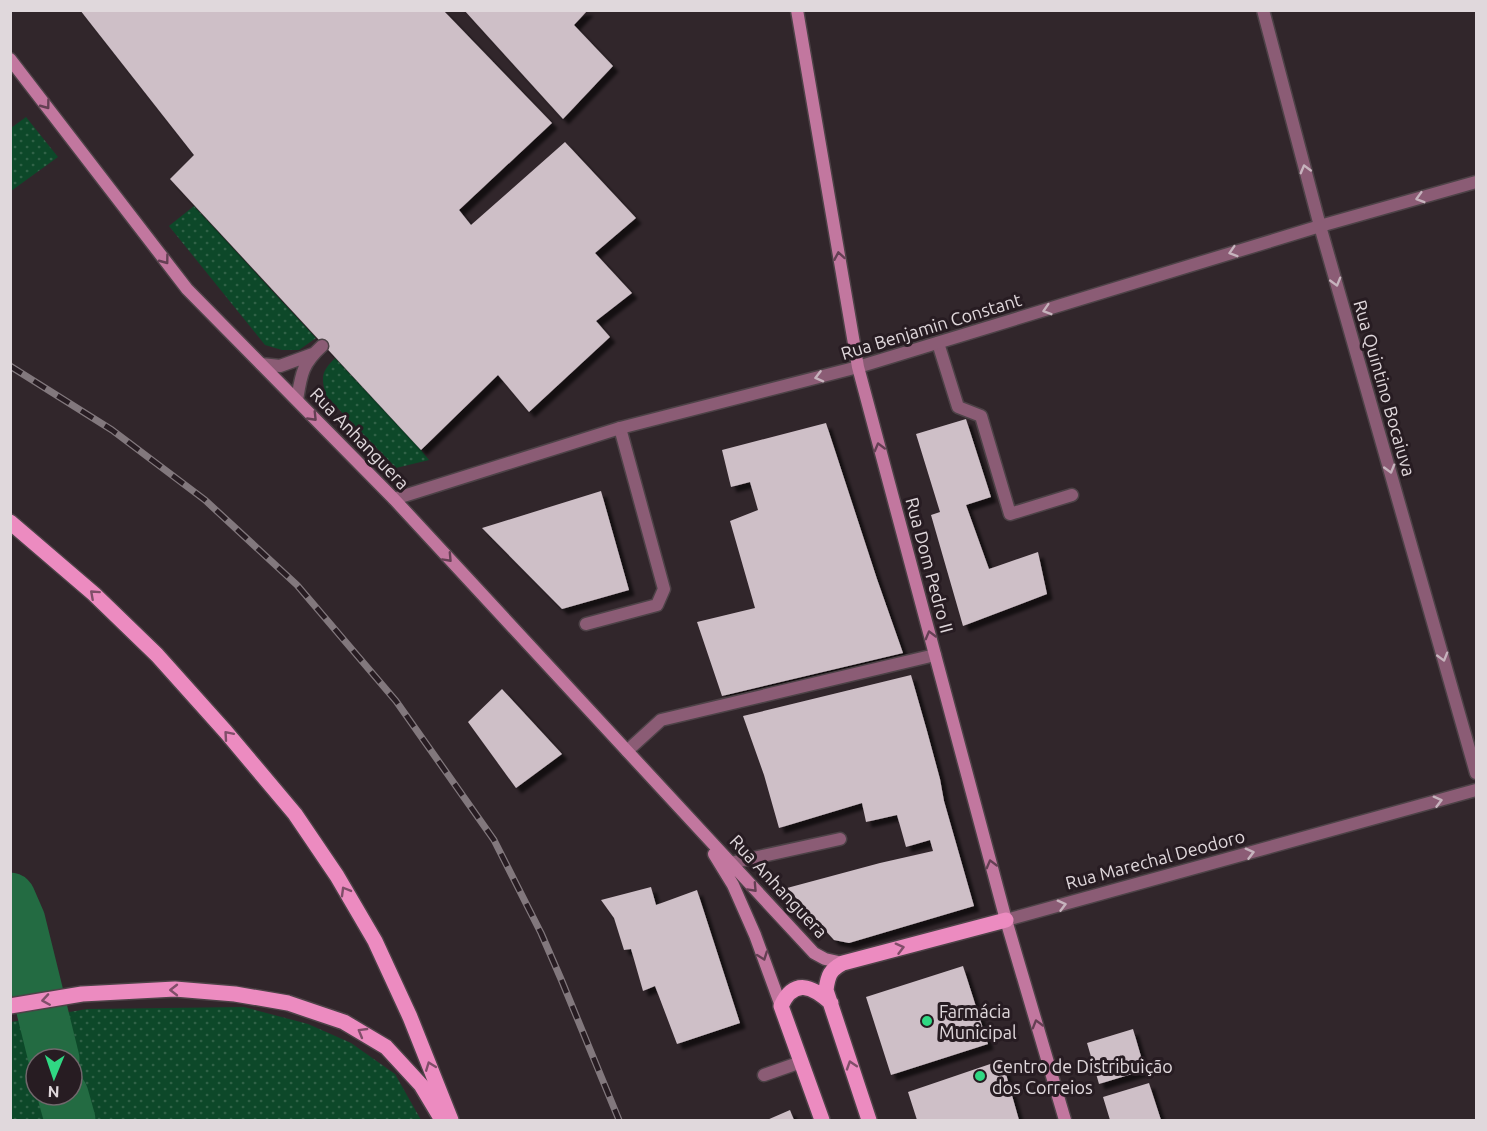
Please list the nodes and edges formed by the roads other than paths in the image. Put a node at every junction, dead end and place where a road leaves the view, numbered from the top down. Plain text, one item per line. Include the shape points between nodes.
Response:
1 (797, 10) edge
2 (1263, 10) edge
3 (10, 59) edge
4 (1476, 182) edge
5 (1320, 226) junction
6 (938, 343) junction
7 (261, 364) junction
8 (858, 368) junction
9 (297, 400) junction
10 (620, 428) junction
11 (1072, 495) dead end
12 (394, 499) junction
13 (10, 522) edge
14 (586, 624) dead end
15 (935, 656) junction
16 (627, 751) junction
17 (1476, 773) edge
18 (1476, 790) edge
19 (699, 830) junction
20 (840, 839) dead end
21 (730, 862) junction
22 (1006, 920) junction
23 (843, 963) junction
24 (831, 1002) junction
25 (10, 1006) edge
26 (781, 1006) junction
27 (801, 1062) junction
28 (764, 1075) dead end
29 (442, 1120) edge
30 (451, 1120) edge
31 (822, 1120) edge
32 (869, 1120) edge
33 (1065, 1120) edge

8 -> 1 street, Rua Dom Pedro II
5 -> 2 street, Rua Quintino Bocaiuva
3 -> 7 street, Rua Anhanguera via 187,289
4 -> 5 street, Rua Benjamin Constant
5 -> 6 street, Rua Benjamin Constant
5 -> 17 street, Rua Quintino Bocaiuva
6 - 8 street, Rua Benjamin Constant
6 - 11 street via 958,407 981,416 1010,514
7 - 9 street, Rua Anhanguera
7 - 9 street via 280,366 318,350 302,372
8 -> 10 street, Rua Benjamin Constant
15 -> 8 street, Rua Dom Pedro II
9 -> 12 street, Rua Anhanguera
10 - 12 street, Rua Benjamin Constant
10 - 14 street via 664,589 657,605
12 -> 16 street, Rua Anhanguera
30 -> 13 main road via 411,1017 375,941 295,814 157,655
15 - 16 street via 661,720
22 -> 15 street, Rua Dom Pedro II
16 - 19 street, Rua Anhanguera
22 -> 18 street, Rua Marechal Deodoro
19 - 21 street, Rua Anhanguera
19 -> 26 street, Rua Anhanguera via 733,885
20 - 21 street
21 -> 23 street, Rua Anhanguera via 814,953
23 -> 22 main road, Rua Marechal Deodoro
33 -> 22 street, Rua Dom Pedro II
23 - 24 main road via 832,969 827,980
24 - 26 main road via 808,987 786,995
32 -> 24 main road
29 -> 25 main road via 420,1085 386,1047 344,1022 288,1003 175,989 82,994
26 - 27 main road, Rua Anhanguera
27 - 28 street
27 - 31 main road, Rua Anhanguera

